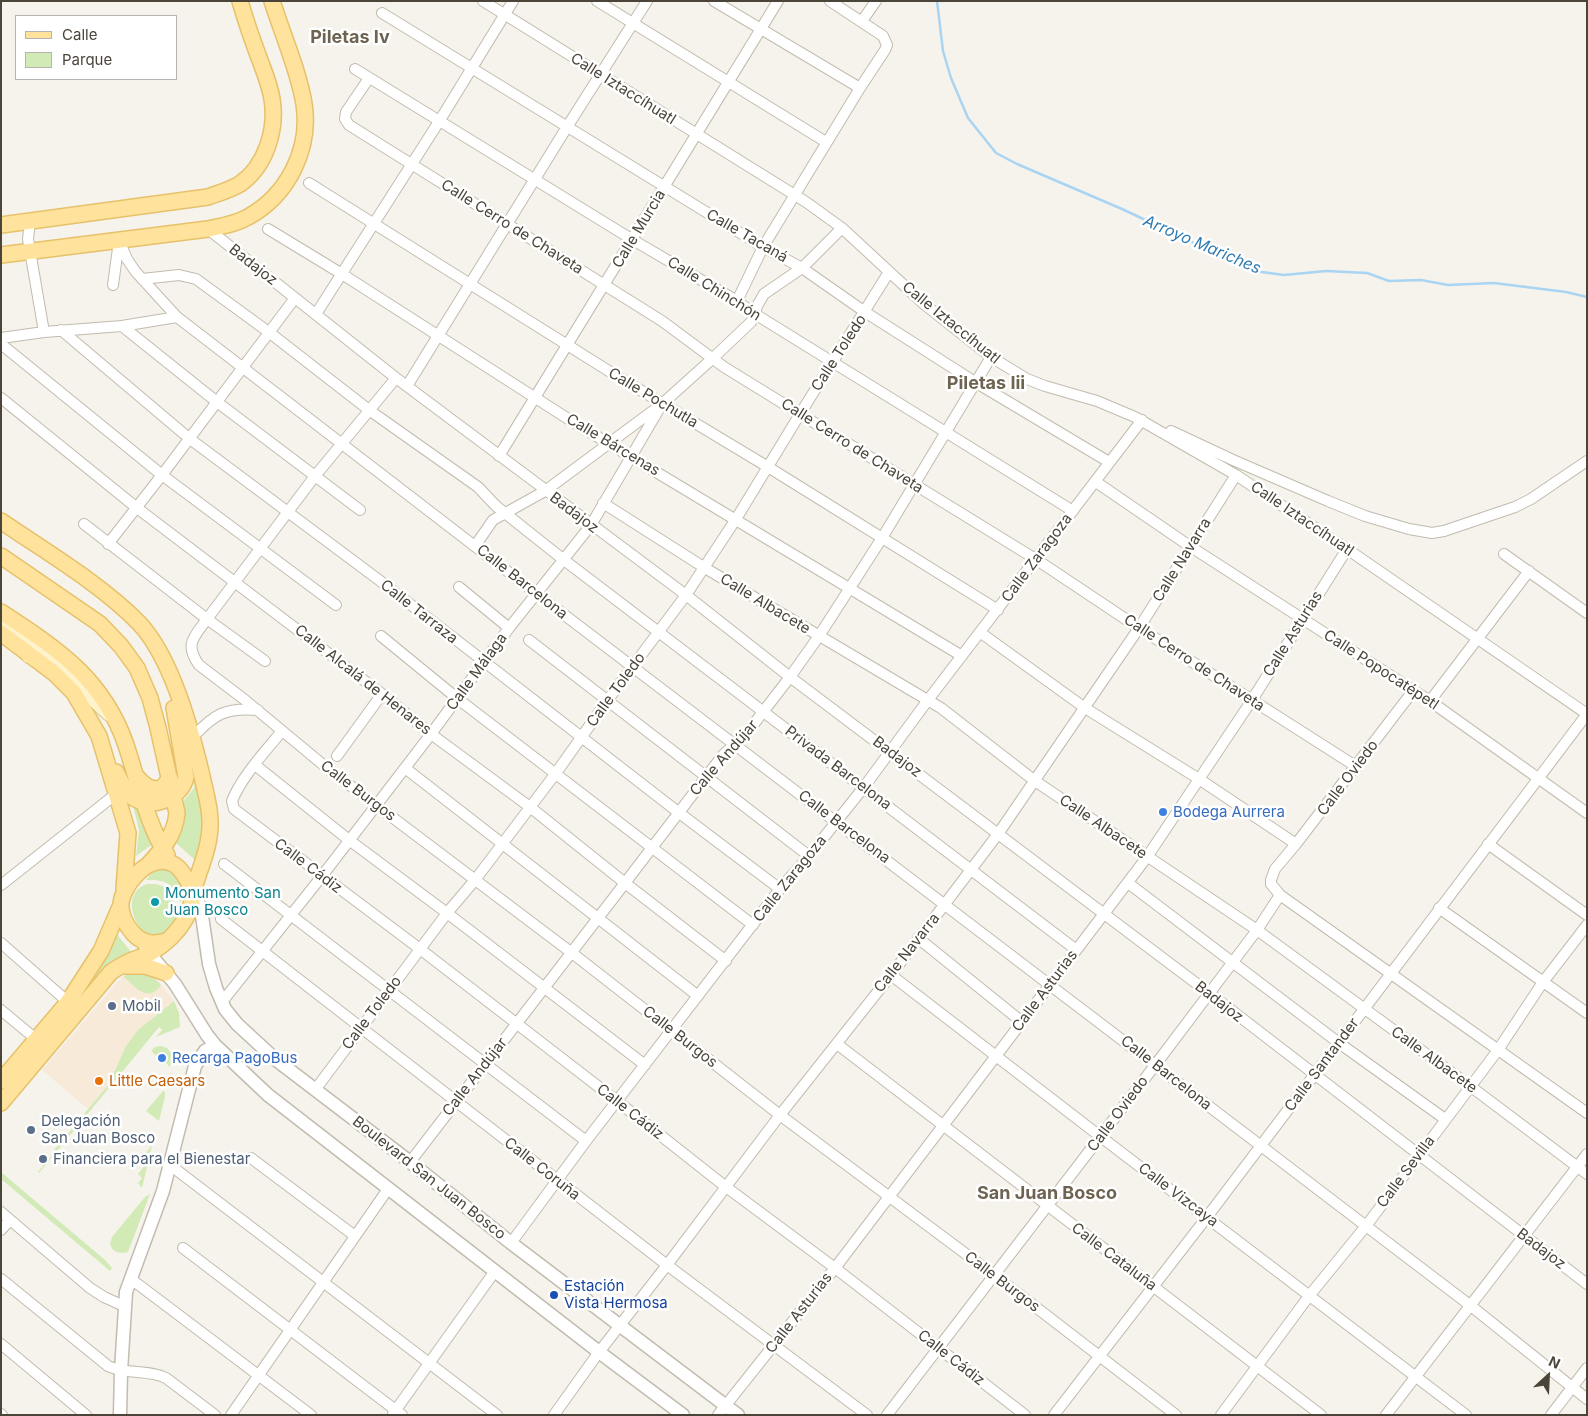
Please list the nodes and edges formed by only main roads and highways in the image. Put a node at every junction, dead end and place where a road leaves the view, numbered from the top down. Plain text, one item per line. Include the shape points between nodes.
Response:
1 (240, 1) edge
2 (272, 1) edge
3 (1, 225) edge
4 (1, 255) edge
5 (1, 521) edge
6 (1, 556) edge
7 (1, 612) edge
8 (1, 621) edge
9 (1, 633) edge
10 (32, 656) junction
11 (173, 684) junction
12 (114, 718) junction
13 (106, 756) junction
14 (135, 775) junction
15 (170, 778) junction
16 (174, 796) junction
17 (144, 801) junction
18 (163, 848) junction
19 (174, 864) junction
20 (148, 865) junction
21 (124, 889) junction
22 (193, 891) junction
23 (120, 907) junction
24 (166, 941) junction
25 (119, 966) junction
26 (166, 973) road end
27 (1, 1081) edge
28 (1, 1103) edge

1 - 3 main road via 270,88 273,109 267,147 248,177 208,197
2 - 4 main road via 304,105 305,126 302,148 288,179 267,204 242,220 208,229
5 - 11 main road via 97,587 140,624 165,662
6 - 15 main road via 100,624 121,646 137,668 150,698
7 - 12 main road via 62,654 95,686
8 - 10 main road via 29,642 33,647
9 - 10 main road
10 - 12 main road via 40,652 50,656 83,684 94,700
10 - 13 main road via 74,693 99,736
11 - 16 main road via 186,777
11 - 22 main road via 192,736 210,820 207,847
12 - 14 main road
13 - 17 main road via 126,791
13 - 21 main road via 128,833
14 - 15 main road via 144,786 153,789 162,788
14 - 17 main road
15 - 16 main road
16 - 17 main road via 162,801
16 - 18 main road via 177,818
17 - 18 main road
18 - 19 main road
18 - 20 main road
19 - 20 main road via 164,861
19 - 22 main road
20 - 21 main road
21 - 23 main road
22 - 24 main road via 186,918
23 - 24 main road via 127,926 142,941
23 - 27 main road via 101,951 68,1002
24 - 25 main road via 150,954
25 - 26 main road via 146,966
25 - 28 main road via 95,990

